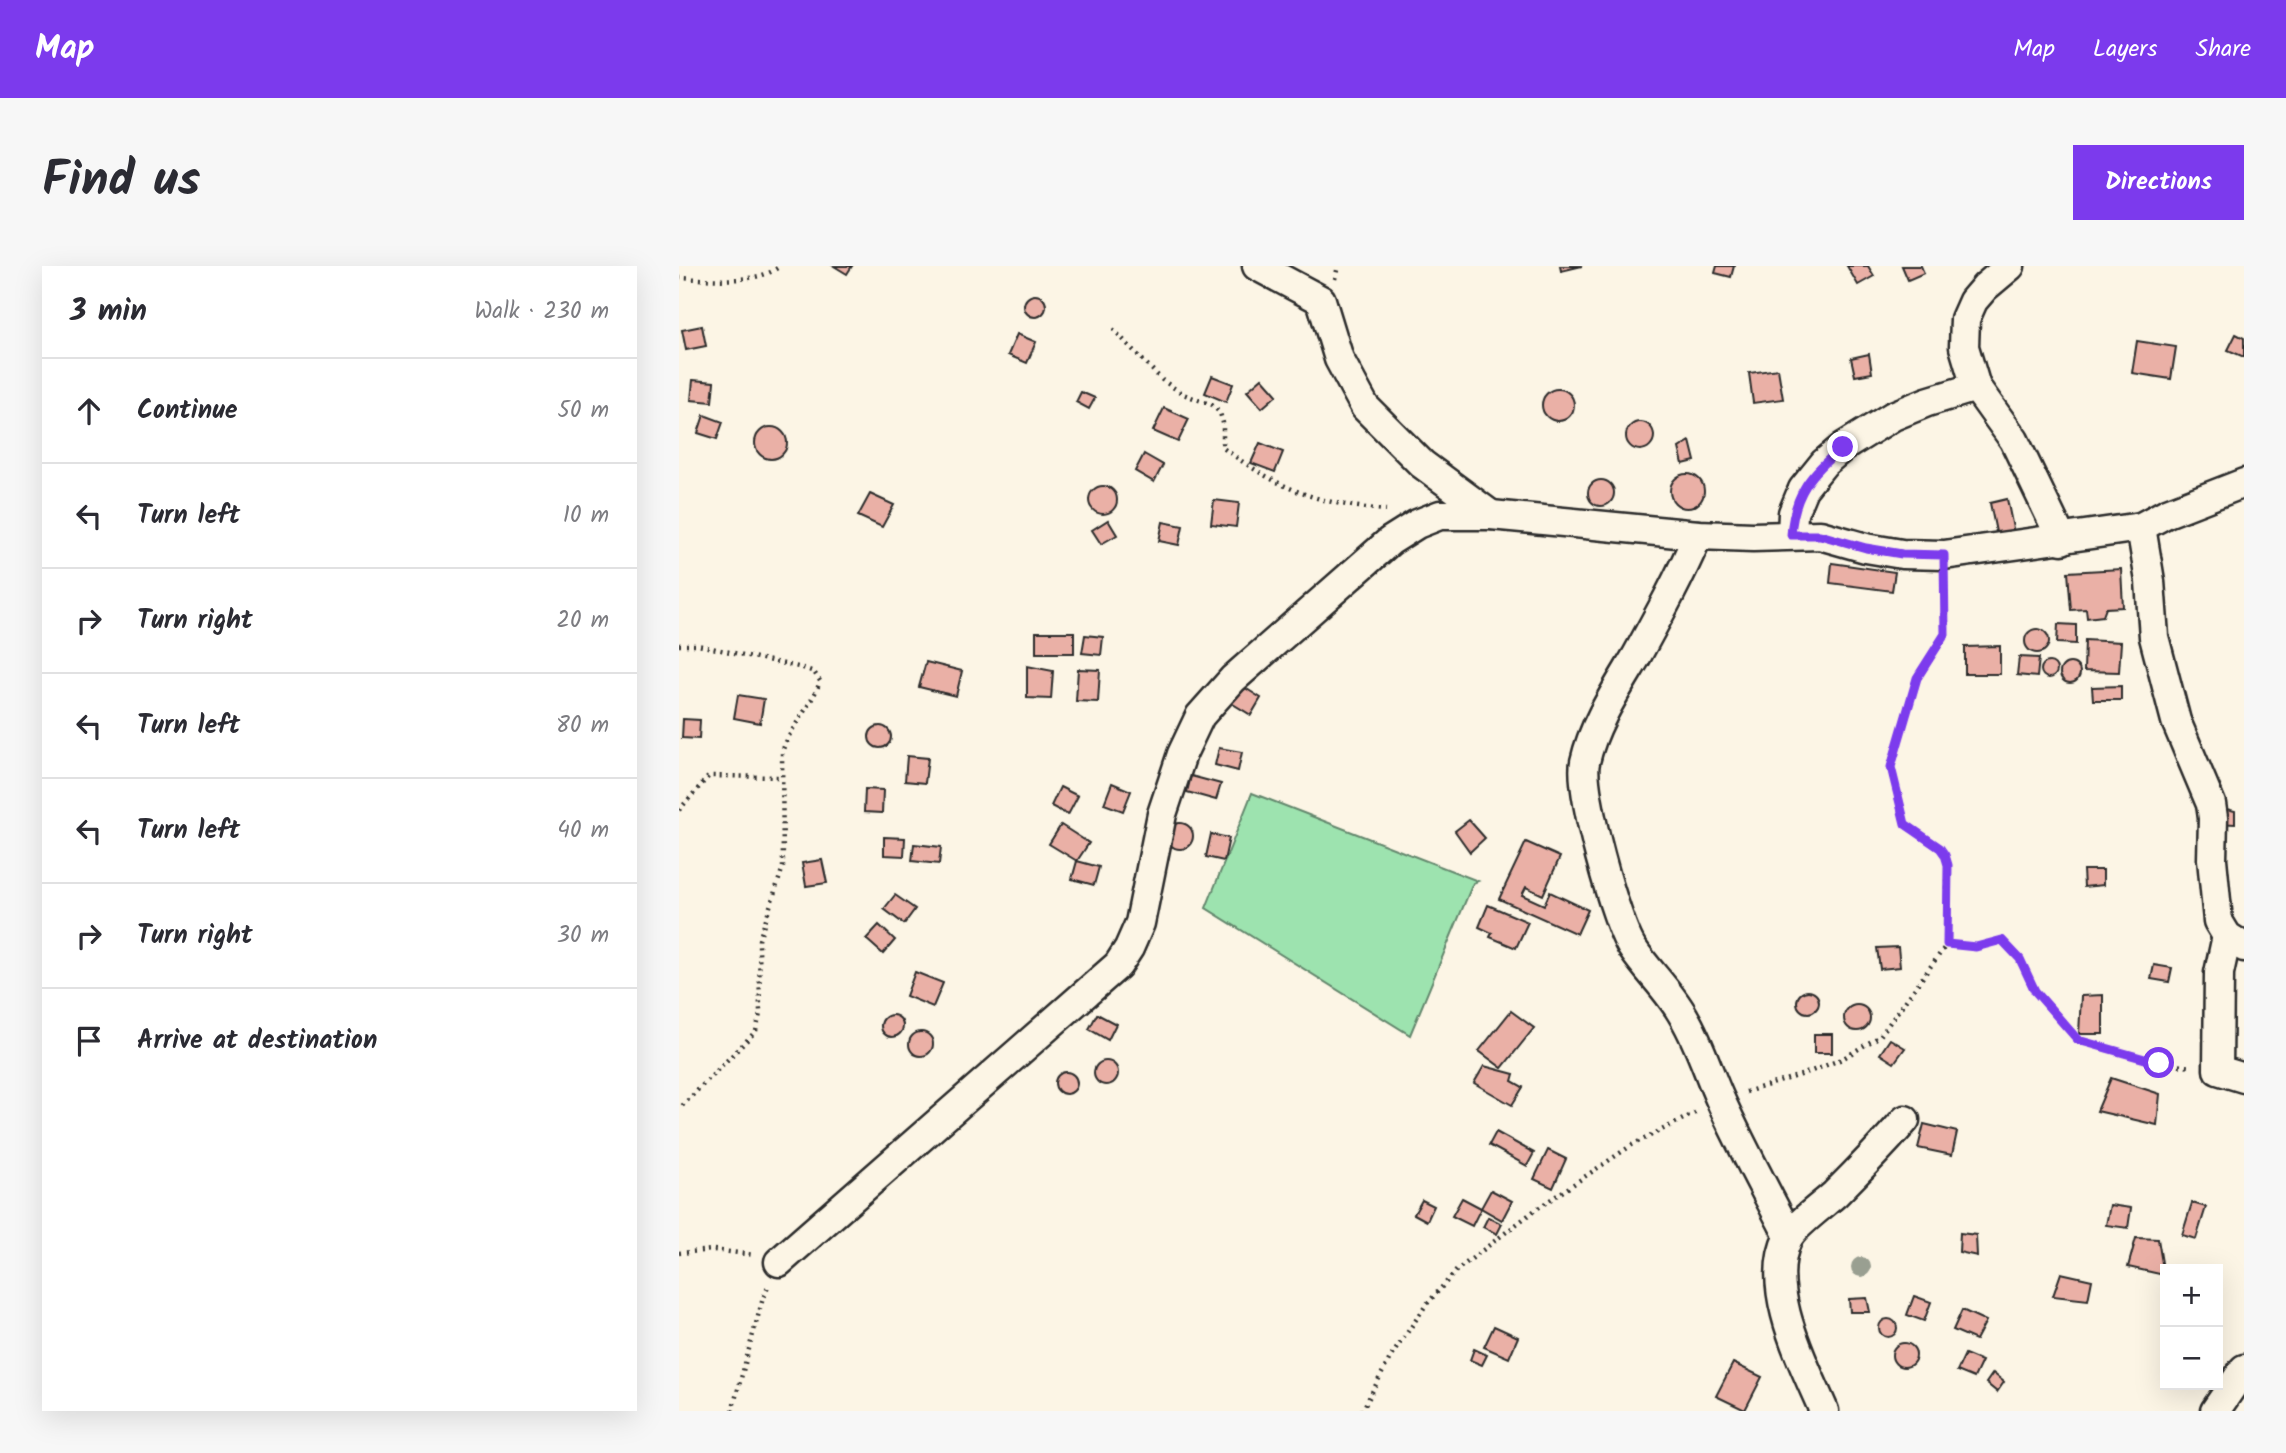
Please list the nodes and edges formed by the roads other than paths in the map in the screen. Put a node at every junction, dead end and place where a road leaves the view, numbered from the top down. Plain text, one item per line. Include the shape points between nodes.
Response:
1 (1257, 266) edge
2 (2010, 266) edge
3 (1976, 387) junction
4 (2244, 483) edge
5 (1491, 515) junction
6 (2141, 527) junction
7 (1698, 535) junction
8 (1791, 535) junction
9 (2062, 540) junction
10 (2236, 941) edge
11 (2231, 1074) edge
12 (1905, 1120) dead end
13 (1789, 1236) junction
14 (779, 1262) road end
15 (2244, 1369) edge
16 (1824, 1411) edge
17 (2215, 1411) edge

1 - 5 street via 1321,300 1339,359 1365,407 1422,464
2 - 3 street via 1973,301 1965,319 1963,347
3 - 8 street via 1893,416 1843,447 1803,489 1793,513
3 - 9 street via 2014,440
4 - 6 street
5 - 7 street
5 - 14 street via 1440,515 1390,541 1233,679 1200,716 1182,754 1163,814 1140,923 1118,965
6 - 9 street
6 - 10 street via 2160,662 2176,721 2211,804 2218,921
7 - 8 street
7 - 13 street via 1588,748 1583,783 1619,921 1633,949 1685,1018 1720,1100
8 - 9 street via 1827,537 1902,554 1944,555
10 - 11 street via 2219,973
12 - 13 street
13 - 16 street via 1780,1265 1783,1301
15 - 17 street

